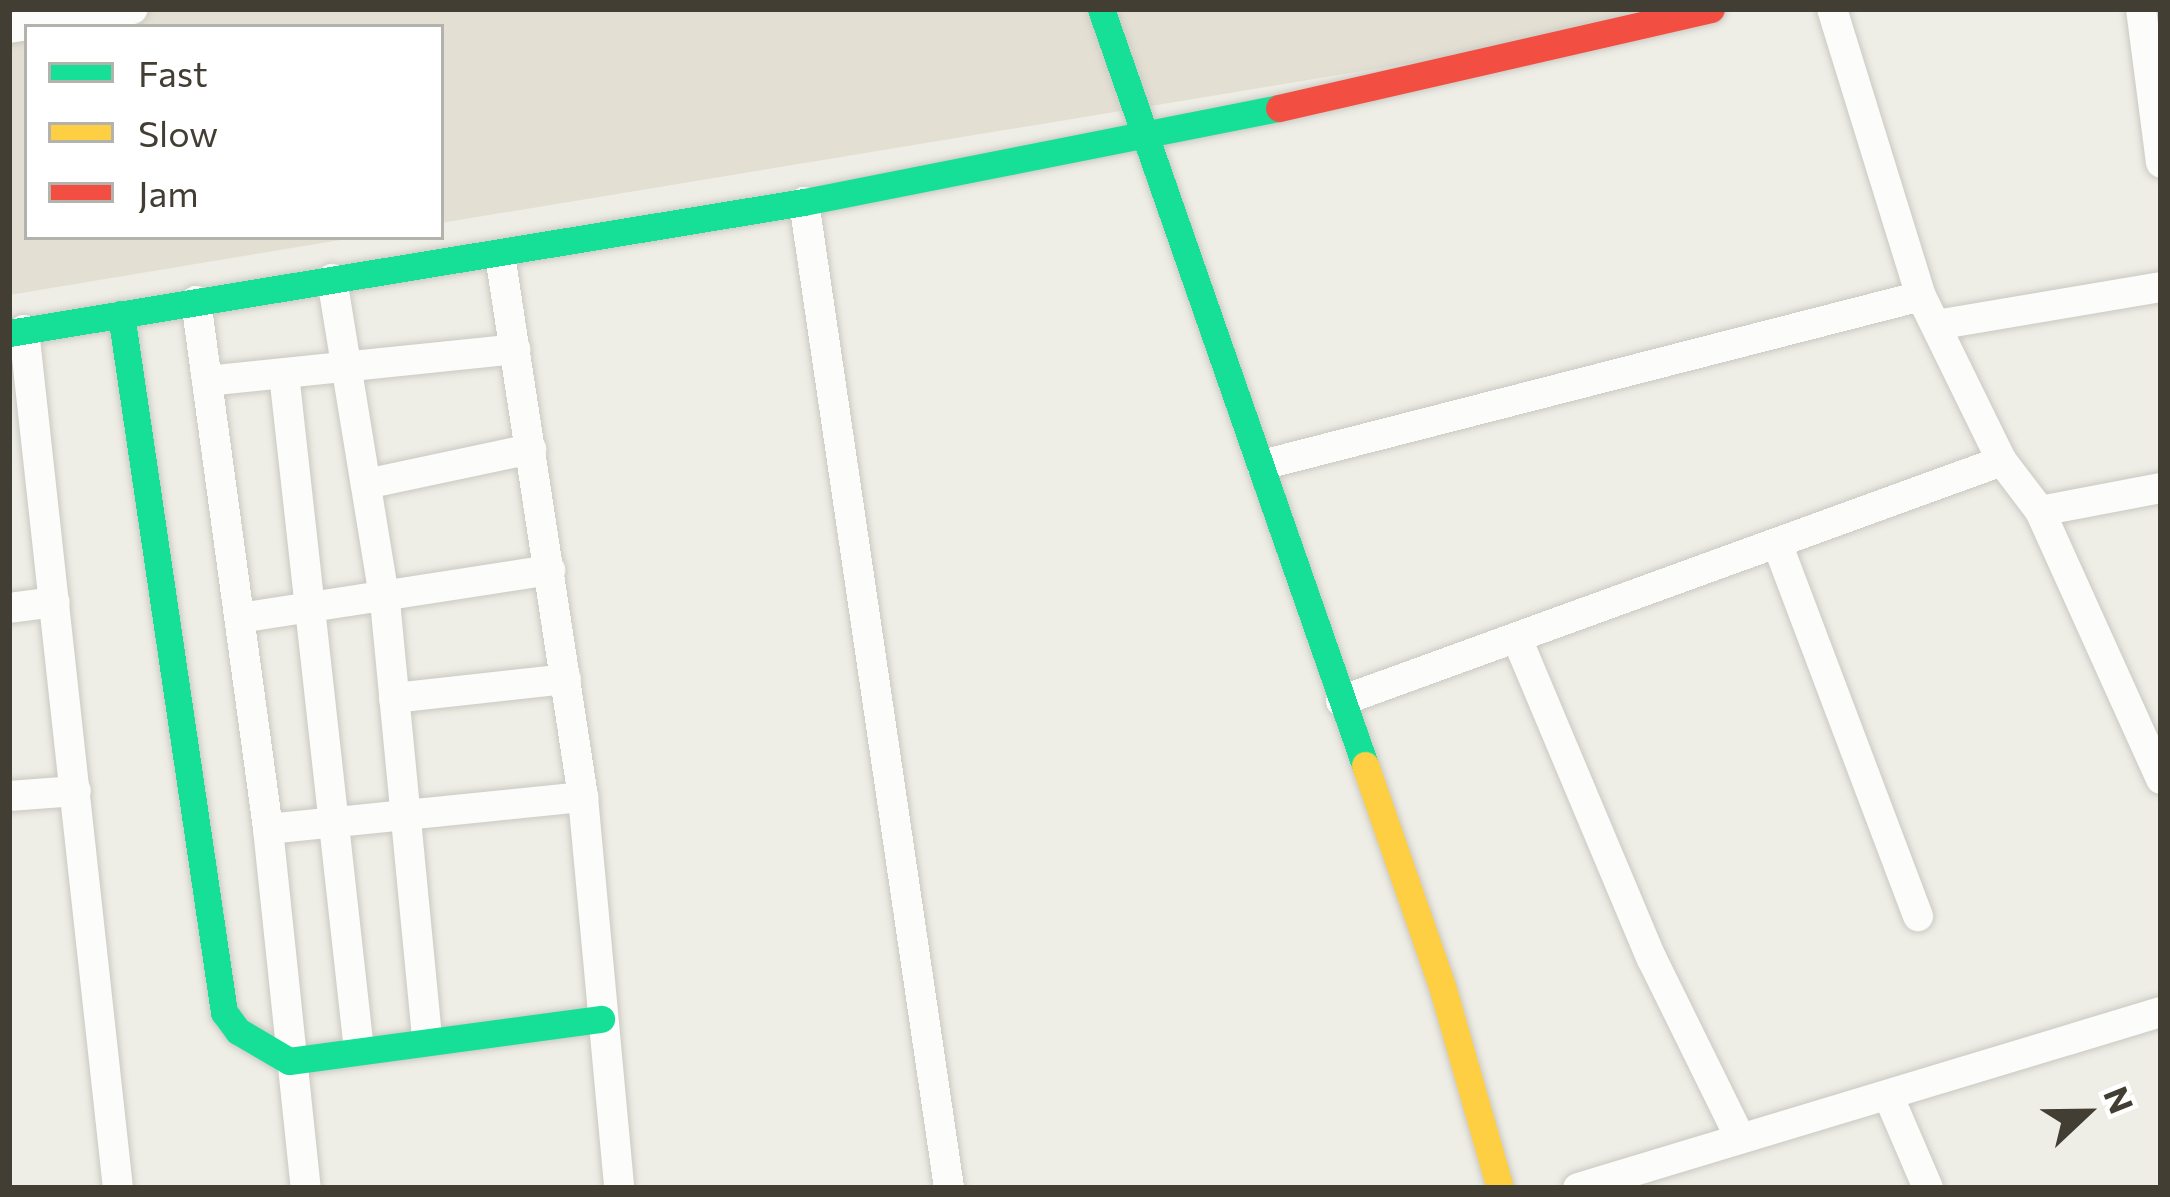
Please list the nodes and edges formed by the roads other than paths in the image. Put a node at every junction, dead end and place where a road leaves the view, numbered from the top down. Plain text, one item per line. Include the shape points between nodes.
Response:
1 (133, 9) edge
2 (1101, 9) edge
3 (1711, 9) edge
4 (1832, 9) edge
5 (2141, 9) edge
6 (35, 24) edge
7 (1140, 136) junction
8 (2161, 163) edge
9 (803, 202) junction
10 (500, 255) junction
11 (332, 279) junction
12 (2161, 287) edge
13 (1922, 296) junction
14 (196, 301) junction
15 (121, 314) junction
16 (1942, 325) junction
17 (17, 332) edge
18 (515, 350) junction
19 (346, 369) junction
20 (284, 374) junction
21 (207, 381) junction
22 (531, 449) junction
23 (2002, 461) junction
24 (1262, 465) junction
25 (366, 484) junction
26 (2161, 488) edge
27 (2040, 511) junction
28 (1777, 544) junction
29 (550, 570) junction
30 (386, 601) junction
31 (56, 602) junction
32 (9, 608) edge
33 (313, 609) junction
34 (240, 618) junction
35 (1517, 641) junction
36 (566, 679) junction
37 (394, 698) junction
38 (1341, 701) junction
39 (2161, 779) edge
40 (76, 791) junction
41 (9, 796) edge
42 (583, 796) junction
43 (404, 816) junction
44 (334, 823) junction
45 (268, 829) junction
46 (1918, 916) dead end
47 (2161, 1012) edge
48 (601, 1019) junction
49 (427, 1040) junction
50 (358, 1050) junction
51 (290, 1061) junction
52 (1888, 1095) junction
53 (1739, 1136) junction
54 (118, 1188) edge
55 (306, 1188) edge
56 (619, 1188) edge
57 (949, 1188) edge
58 (1500, 1188) edge
59 (1578, 1188) edge
60 (1928, 1188) edge

1 - 6 street
2 - 7 street
3 - 7 street
4 - 13 street
5 - 8 street
7 - 9 street
7 - 24 street
9 - 10 street
9 - 57 street
10 - 11 street
10 - 18 street
11 - 14 street
11 - 19 street
12 - 16 street
13 - 16 street
13 - 24 street
14 - 15 street
14 - 21 street
15 - 17 street
15 - 51 street via 153,491 216,992 238,1031
16 - 23 street
17 - 31 street
18 - 19 street
18 - 22 street
19 - 20 street
19 - 25 street
20 - 21 street
20 - 33 street
21 - 34 street
22 - 25 street
22 - 29 street
23 - 27 street
23 - 28 street
24 - 38 street
25 - 30 street
26 - 27 street
27 - 39 street
28 - 35 street
28 - 46 street
29 - 30 street
29 - 36 street
30 - 33 street
30 - 37 street
31 - 32 street
31 - 40 street
33 - 34 street
33 - 44 street
34 - 45 street
35 - 38 street
35 - 53 street via 1652,959
36 - 37 street
36 - 42 street
37 - 43 street
38 - 58 street via 1442,986
40 - 41 street
40 - 54 street
42 - 43 street
42 - 48 street
43 - 44 street
43 - 49 street
44 - 45 street
44 - 50 street
45 - 51 street
47 - 52 street
48 - 49 street
48 - 56 street
49 - 50 street
50 - 51 street
51 - 55 street
52 - 53 street
52 - 60 street
53 - 59 street

